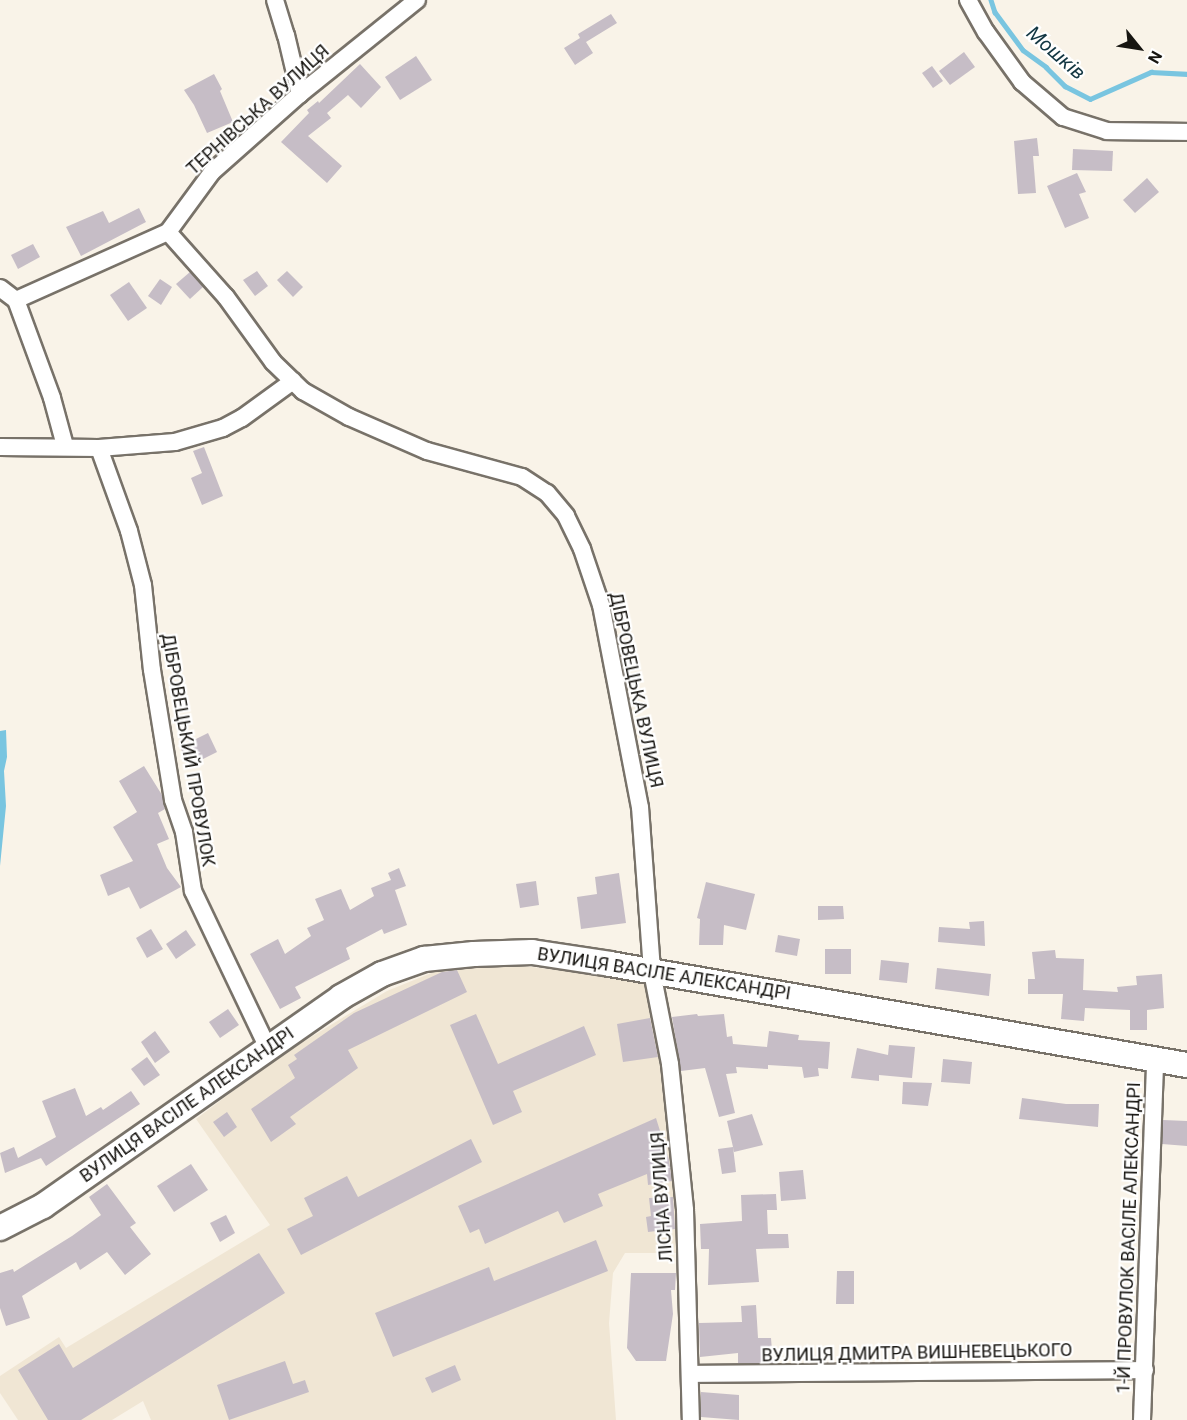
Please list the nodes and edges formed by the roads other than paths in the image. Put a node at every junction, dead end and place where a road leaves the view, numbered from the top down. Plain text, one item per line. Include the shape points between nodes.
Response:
1 (275, 0) edge
2 (417, 0) edge
3 (968, 0) edge
4 (300, 94) junction
5 (1187, 132) edge
6 (168, 232) junction
7 (0, 288) edge
8 (16, 300) junction
9 (293, 381) junction
10 (65, 446) junction
11 (0, 447) edge
12 (99, 448) junction
13 (652, 972) junction
14 (268, 1048) junction
15 (1155, 1058) junction
16 (1187, 1065) edge
17 (0, 1228) edge
18 (1145, 1370) junction
19 (690, 1374) junction
20 (691, 1420) edge
21 (1142, 1420) edge

1 - 4 street
2 - 4 street, ТЕРНІВСЬКА ВУЛИЦЯ
3 - 5 street via 1022,81 1063,117 1107,130
4 - 6 street, ТЕРНІВСЬКА ВУЛИЦЯ via 212,172
6 - 8 street, ТЕРНІВСЬКА ВУЛИЦЯ
6 - 9 street, ДІБРОВЕЦЬКА ВУЛИЦЯ via 219,289 273,362
7 - 8 street
8 - 10 street
9 - 12 street via 223,428 175,442
9 - 13 street, ДІБРОВЕЦЬКА ВУЛИЦЯ via 303,391 349,417 427,451 522,477 547,493 566,516 601,605 638,796
10 - 11 street
10 - 12 street
12 - 14 street, ДІБРОВЕЦЬКИЙ ПРОВУЛОК via 129,531 143,585 173,800 184,832 193,891
13 - 14 main road, ВУЛИЦЯ ВАСІЛЕ АЛЕКСАНДРІ via 532,952 424,959 382,974 341,996
13 - 15 main road, ВУЛИЦЯ ВАСІЛЕ АЛЕКСАНДРІ
13 - 19 street, ЛІСНА ВУЛИЦЯ via 670,1064 685,1210
14 - 17 main road, ВУЛИЦЯ ВАСІЛЕ АЛЕКСАНДРІ via 43,1206
15 - 16 main road, ВУЛИЦЯ ВАСІЛЕ АЛЕКСАНДРІ
15 - 18 street, 1-Й ПРОВУЛОК ВАСІЛЕ АЛЕКСАНДРІ
18 - 19 street, ВУЛИЦЯ ДМИТРА ВИШНЕВЕЦЬКОГО
18 - 21 street, 1-Й ПРОВУЛОК ВАСІЛЕ АЛЕКСАНДРІ
19 - 20 street, ЛІСНА ВУЛИЦЯ

